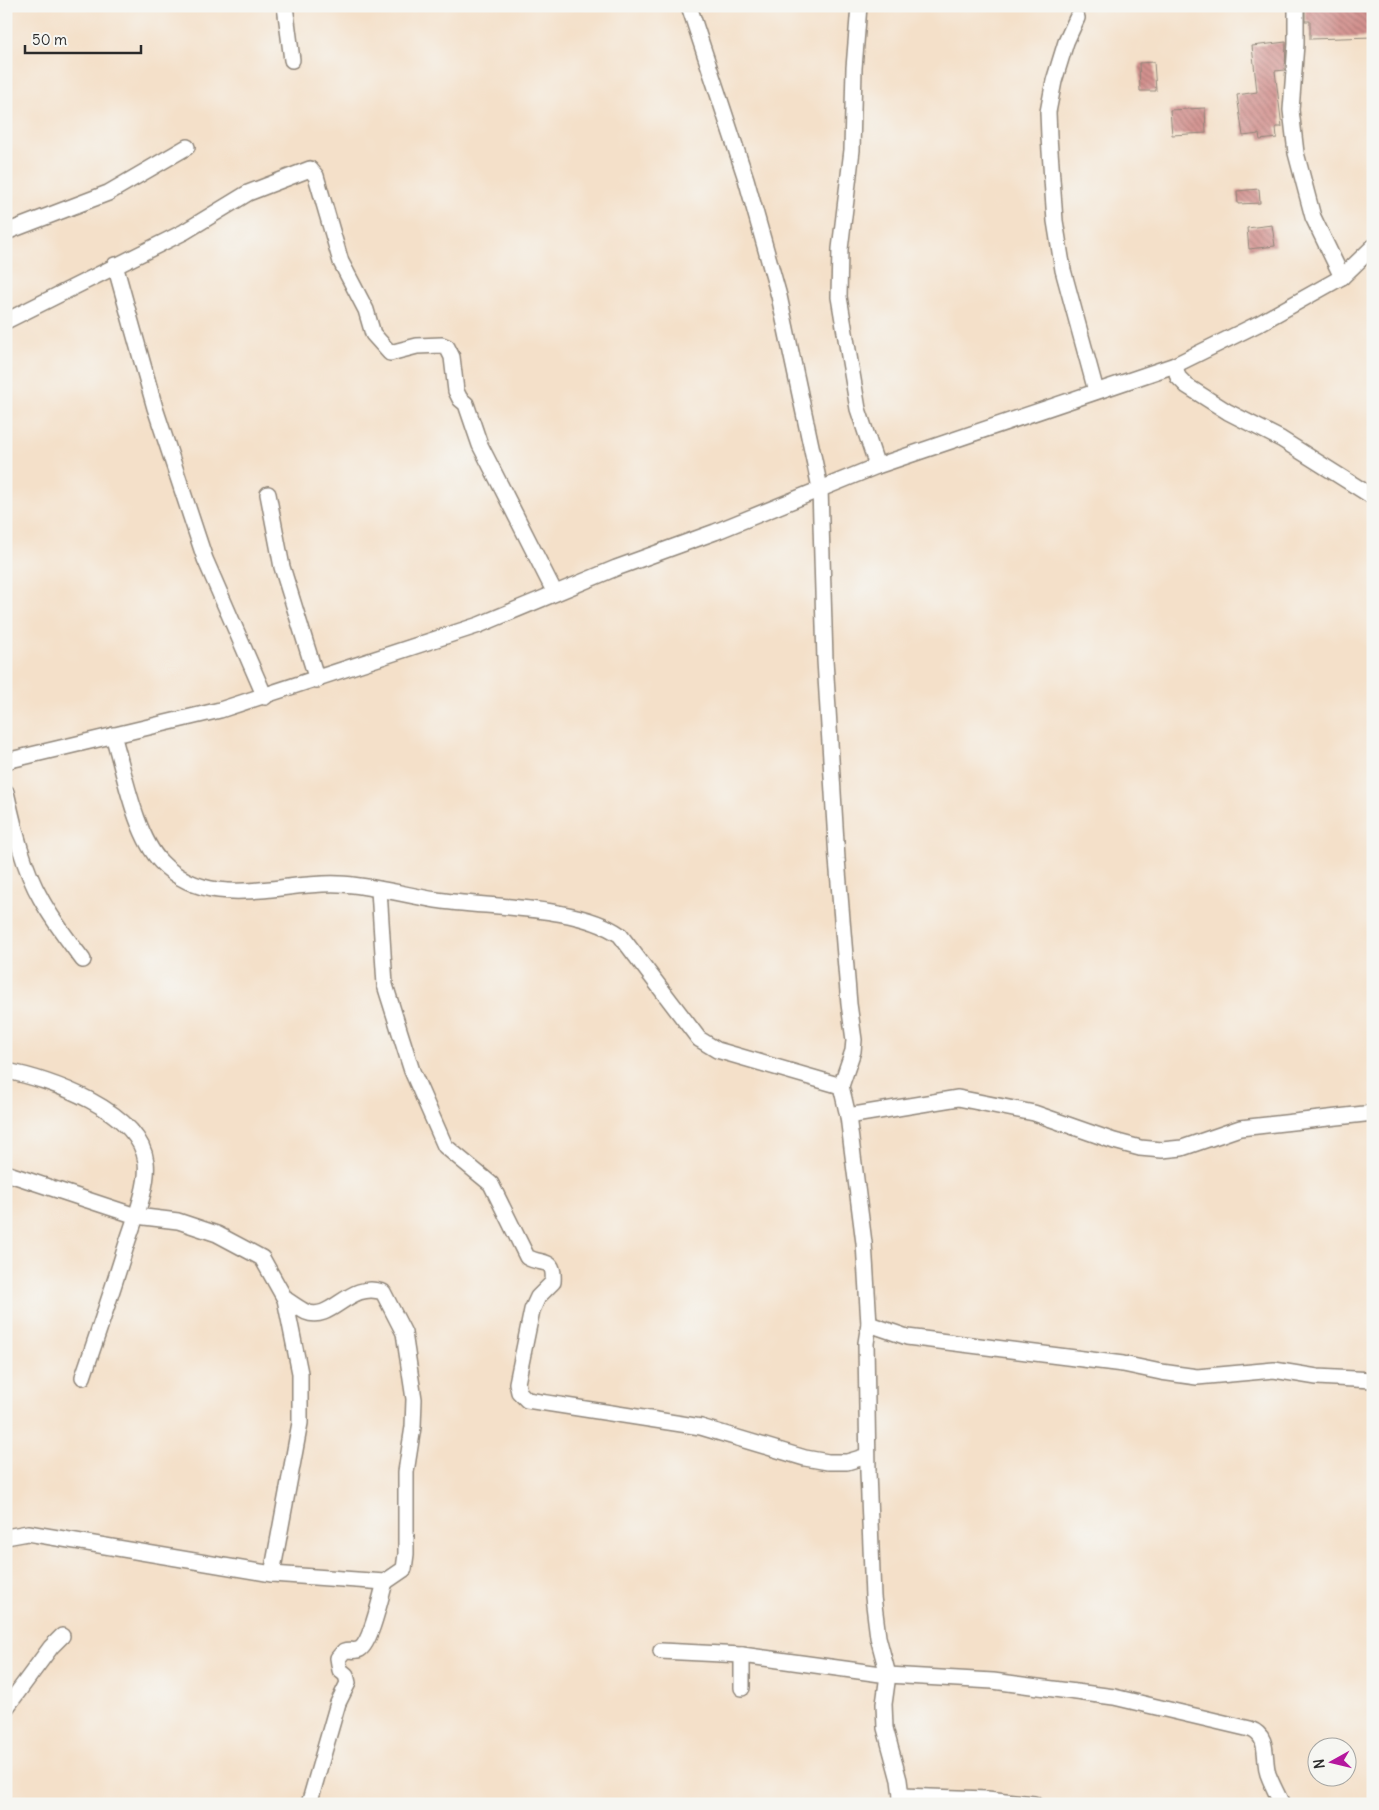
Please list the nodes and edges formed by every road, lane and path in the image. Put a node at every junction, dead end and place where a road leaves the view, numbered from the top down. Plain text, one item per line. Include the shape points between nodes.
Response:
1 (285, 6) edge
2 (689, 6) edge
3 (859, 6) edge
4 (1296, 6) edge
5 (1077, 18) dead end
6 (292, 60) dead end
7 (187, 147) dead end
8 (6, 232) edge
9 (1373, 247) edge
10 (115, 265) junction
11 (1342, 278) junction
12 (6, 321) edge
13 (1175, 365) junction
14 (1096, 391) junction
15 (877, 466) junction
16 (820, 488) junction
17 (268, 494) dead end
18 (1373, 497) edge
19 (555, 593) junction
20 (317, 680) junction
21 (266, 697) junction
22 (113, 735) junction
23 (6, 761) edge
24 (6, 792) edge
25 (380, 890) junction
26 (83, 960) dead end
27 (6, 1071) edge
28 (841, 1086) junction
29 (1373, 1113) edge
30 (848, 1116) junction
31 (6, 1173) edge
32 (136, 1216) junction
33 (285, 1299) junction
34 (869, 1324) junction
35 (83, 1378) dead end
36 (1373, 1380) edge
37 (868, 1456) junction
38 (6, 1537) edge
39 (272, 1574) junction
40 (385, 1582) junction
41 (62, 1636) dead end
42 (661, 1651) dead end
43 (742, 1655) junction
44 (888, 1675) junction
45 (742, 1688) dead end
46 (6, 1708) edge
47 (901, 1800) edge
48 (309, 1804) edge
49 (1034, 1804) edge
50 (1282, 1804) edge

1 - 6 street
2 - 16 street via 746,178 779,296
3 - 15 street via 852,150 840,249 839,298 858,409
4 - 11 street via 1291,110 1296,153 1313,217
5 - 14 street via 1054,81 1048,120 1055,221 1063,270
7 - 8 street via 108,193
9 - 11 street
10 - 12 street
10 - 19 street via 184,232 248,193 310,169 316,176 341,262 366,310 373,334 390,353 417,346 447,347 452,357 456,390 466,404 480,445
10 - 21 street via 155,408 205,559
11 - 13 street
13 - 14 street
13 - 18 street via 1178,377 1187,386 1228,412 1281,439
14 - 15 street
15 - 16 street
16 - 19 street
16 - 28 street via 821,574 836,839 854,1040
17 - 20 street via 282,567
19 - 20 street via 479,625
20 - 21 street
21 - 22 street
22 - 23 street
22 - 25 street via 141,830 150,849 162,863 182,877 204,887 233,892 337,884
24 - 26 street via 29,872 40,897
25 - 28 street via 438,901 505,906 590,920 610,927 620,935 699,1039 717,1050
25 - 37 street via 385,985 412,1071 444,1146 490,1184 526,1257 546,1262 554,1272 553,1282 538,1297 532,1310 517,1383 519,1392 527,1400 701,1426 805,1458 836,1463
27 - 32 street via 61,1088 109,1110 135,1135 147,1163
28 - 30 street
29 - 30 street via 1240,1128 1182,1148 1162,1150 1114,1141 1034,1112 958,1098
30 - 34 street via 864,1243
31 - 32 street
32 - 33 street via 178,1221 234,1241 262,1258
32 - 35 street
33 - 39 street via 300,1373 300,1423
33 - 40 street via 316,1314 372,1288 383,1292 404,1333 414,1399 406,1472 406,1554 404,1569
34 - 36 street via 907,1336 1123,1364 1197,1377 1274,1370 1317,1377
34 - 37 street via 866,1343
37 - 44 street via 873,1597 878,1637
38 - 39 street via 28,1533
39 - 40 street
40 - 48 street via 364,1644 357,1650 344,1651 338,1658 348,1683 338,1703
41 - 46 street
42 - 43 street
43 - 44 street
43 - 45 street
44 - 47 street via 884,1716
44 - 50 street via 993,1681 1114,1697 1257,1731 1263,1740 1268,1772
47 - 49 street via 987,1799

